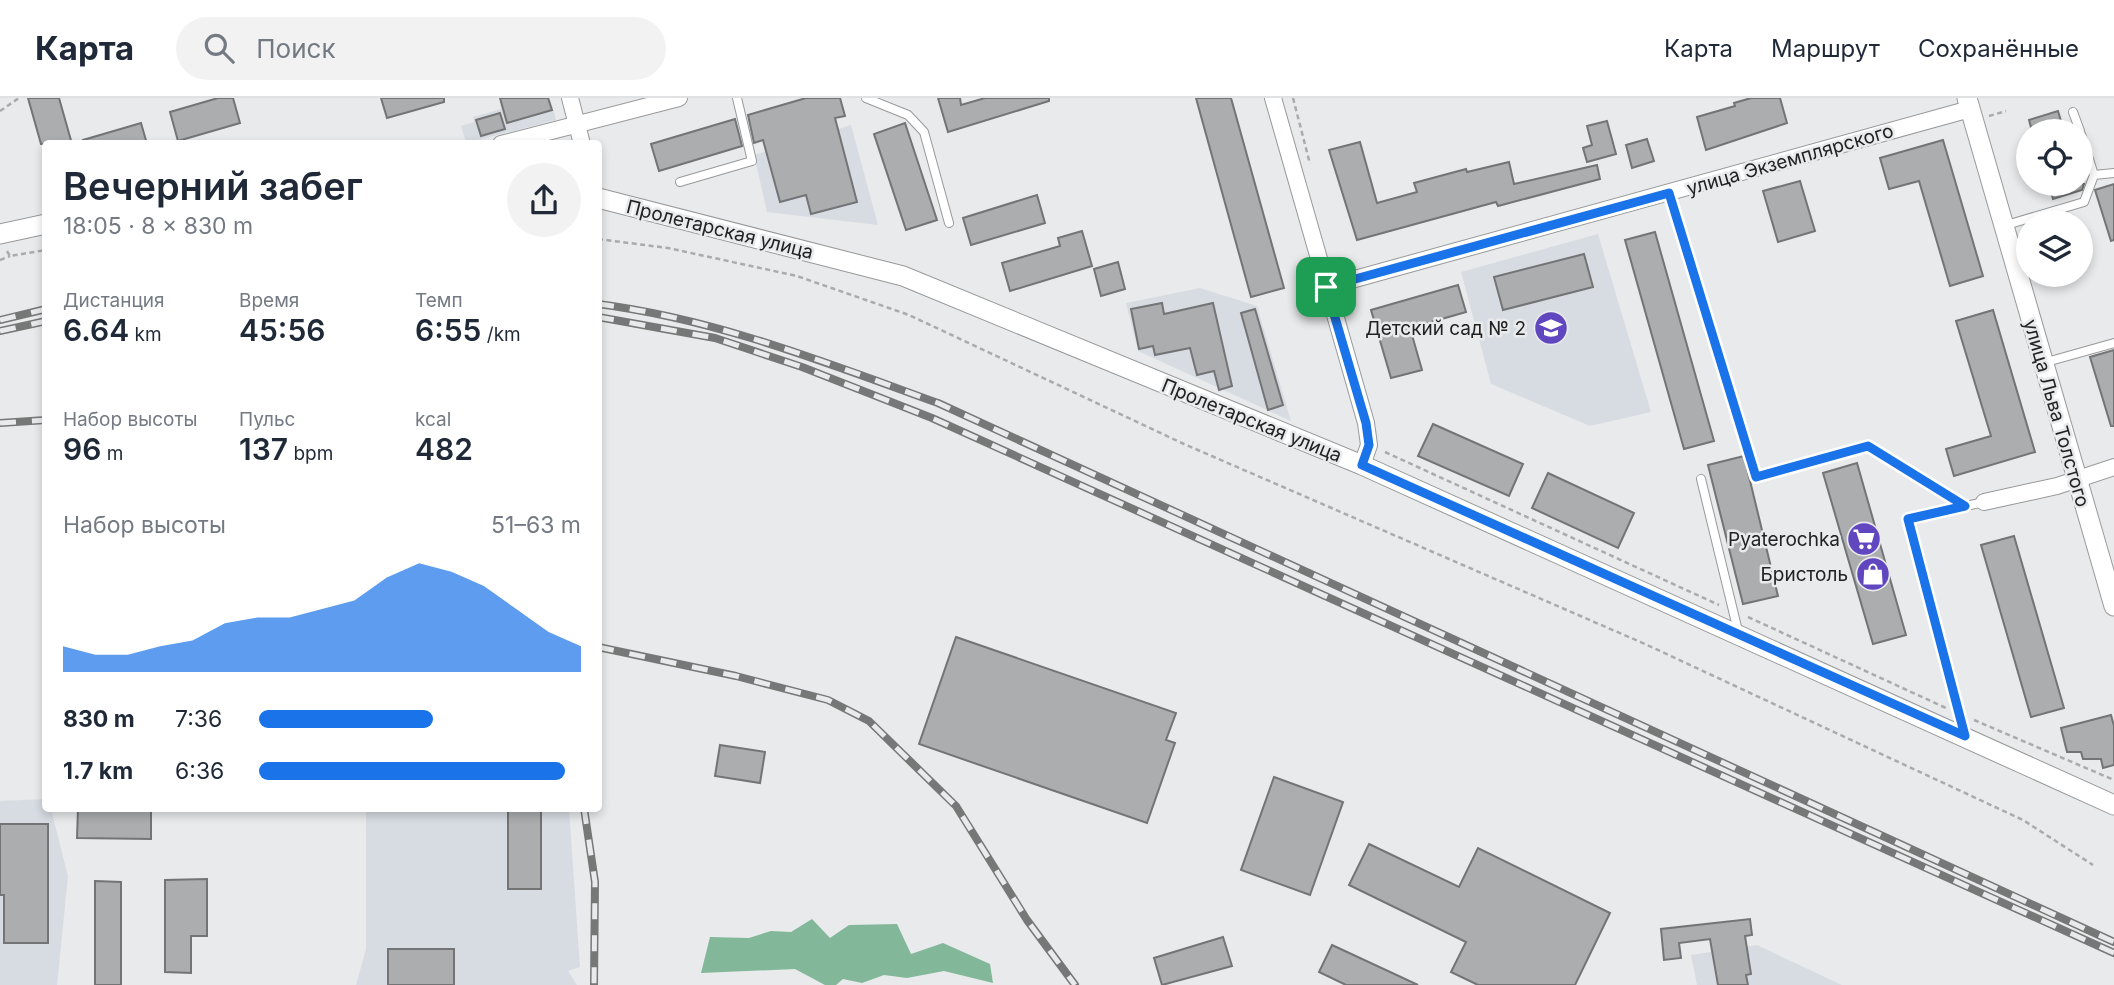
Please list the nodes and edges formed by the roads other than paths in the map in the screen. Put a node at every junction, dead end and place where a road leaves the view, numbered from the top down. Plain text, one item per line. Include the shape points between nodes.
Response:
1 (570, 98) edge
2 (679, 98) edge
3 (737, 98) edge
4 (866, 98) edge
5 (1273, 98) edge
6 (661, 100) edge
7 (1968, 104) edge
8 (2073, 112) dead end
9 (2075, 119) edge
10 (577, 125) junction
11 (517, 140) edge
12 (581, 140) edge
13 (2093, 172) edge
14 (2114, 173) edge
15 (2094, 175) junction
16 (680, 182) dead end
17 (1669, 193) junction
18 (602, 199) edge
19 (949, 223) dead end
20 (42, 226) edge
21 (2003, 226) junction
22 (2, 241) edge
23 (1326, 287) junction
24 (2114, 343) edge
25 (2043, 363) junction
26 (1362, 465) junction
27 (2114, 467) edge
28 (1701, 479) dead end
29 (2076, 479) junction
30 (1984, 502) joint
31 (1965, 506) junction
32 (2114, 606) edge
33 (1739, 634) junction
34 (1965, 736) junction
35 (2114, 805) edge

1 - 10 street
2 - 6 street
3 - 16 lane via 752,161
4 - 19 lane via 908,114 924,132
5 - 23 street
6 - 10 street
7 - 17 street, улица Экземплярского
7 - 21 street, улица Льва Толстого
8 - 9 lane
10 - 11 street
10 - 12 street
13 - 15 lane
14 - 15 lane
15 - 21 lane via 2084,202
17 - 23 street, улица Экземплярского
17 - 31 lane via 1756,477 1868,446
18 - 26 street, Пролетарская улица via 903,276
20 - 22 street
21 - 25 street, улица Льва Толстого
23 - 26 street via 1366,423 1369,445
24 - 25 lane
25 - 29 street, улица Льва Толстого
26 - 33 street, Пролетарская улица
27 - 29 street
28 - 33 lane
29 - 30 street
29 - 32 street, улица Льва Толстого
30 - 31 lane
31 - 34 lane via 1908,519
33 - 34 street, Пролетарская улица
34 - 35 street, Пролетарская улица

